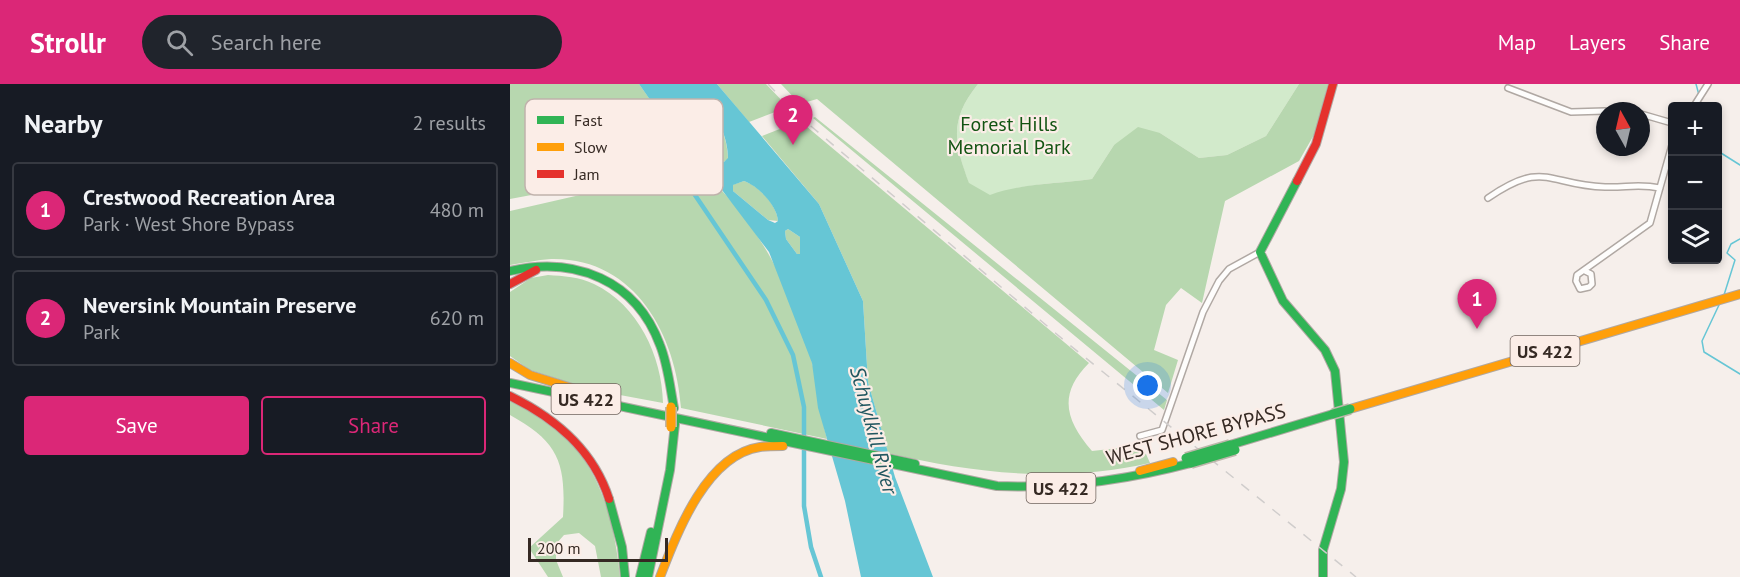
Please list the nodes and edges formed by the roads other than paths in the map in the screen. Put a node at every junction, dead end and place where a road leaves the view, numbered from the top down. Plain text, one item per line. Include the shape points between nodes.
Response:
1 (1333, 84) edge
2 (1708, 84) edge
3 (1508, 88) dead end
4 (1697, 102) edge
5 (1596, 111) edge
6 (1650, 117) edge
7 (1668, 122) edge
8 (1669, 156) edge
9 (1660, 188) junction
10 (1488, 198) dead end
11 (1260, 252) junction
12 (510, 271) edge
13 (1585, 271) dead end
14 (510, 285) edge
15 (1740, 294) edge
16 (1740, 300) edge
17 (510, 363) edge
18 (510, 378) edge
19 (510, 383) edge
20 (510, 396) edge
21 (601, 397) junction
22 (673, 407) junction
23 (1351, 412) junction
24 (673, 425) junction
25 (1140, 436) dead end
26 (797, 444) junction
27 (928, 470) junction
28 (625, 577) edge
29 (640, 577) edge
30 (648, 577) edge
31 (660, 577) edge
32 (1323, 577) edge

1 - 11 main road via 1316,144
2 - 4 street
3 - 5 street via 1571,112
6 - 7 street
8 - 9 street
9 - 10 street via 1636,183 1601,187 1538,176 1518,179
9 - 13 street via 1648,226
11 - 25 street via 1222,276 1203,312 1162,430
11 - 32 main road via 1283,300 1325,350 1336,373 1344,462 1341,489 1323,550
12 - 22 main road via 542,265 567,266 594,274 626,294 645,316 659,342 669,373
14 - 22 main road via 532,271 558,269 592,278 617,292 642,318 655,343
15 - 23 main road, WEST SHORE BYPASS / US 422
16 - 23 main road, WEST SHORE BYPASS / US 422
17 - 21 main road via 540,379
18 - 21 main road, WEST SHORE BYPASS / US 422
19 - 26 main road, WEST SHORE BYPASS / US 422
20 - 28 main road via 553,419 588,453 615,518
21 - 26 main road, WEST SHORE BYPASS / US 422
22 - 24 main road, bridge
23 - 27 main road, WEST SHORE BYPASS / US 422, bridge via 1189,460 1116,476 1051,482
24 - 29 main road
24 - 30 main road via 670,470
26 - 27 main road, WEST SHORE BYPASS / US 422
26 - 27 main road, WEST SHORE BYPASS / US 422
26 - 31 main road via 753,448 721,468 689,512

